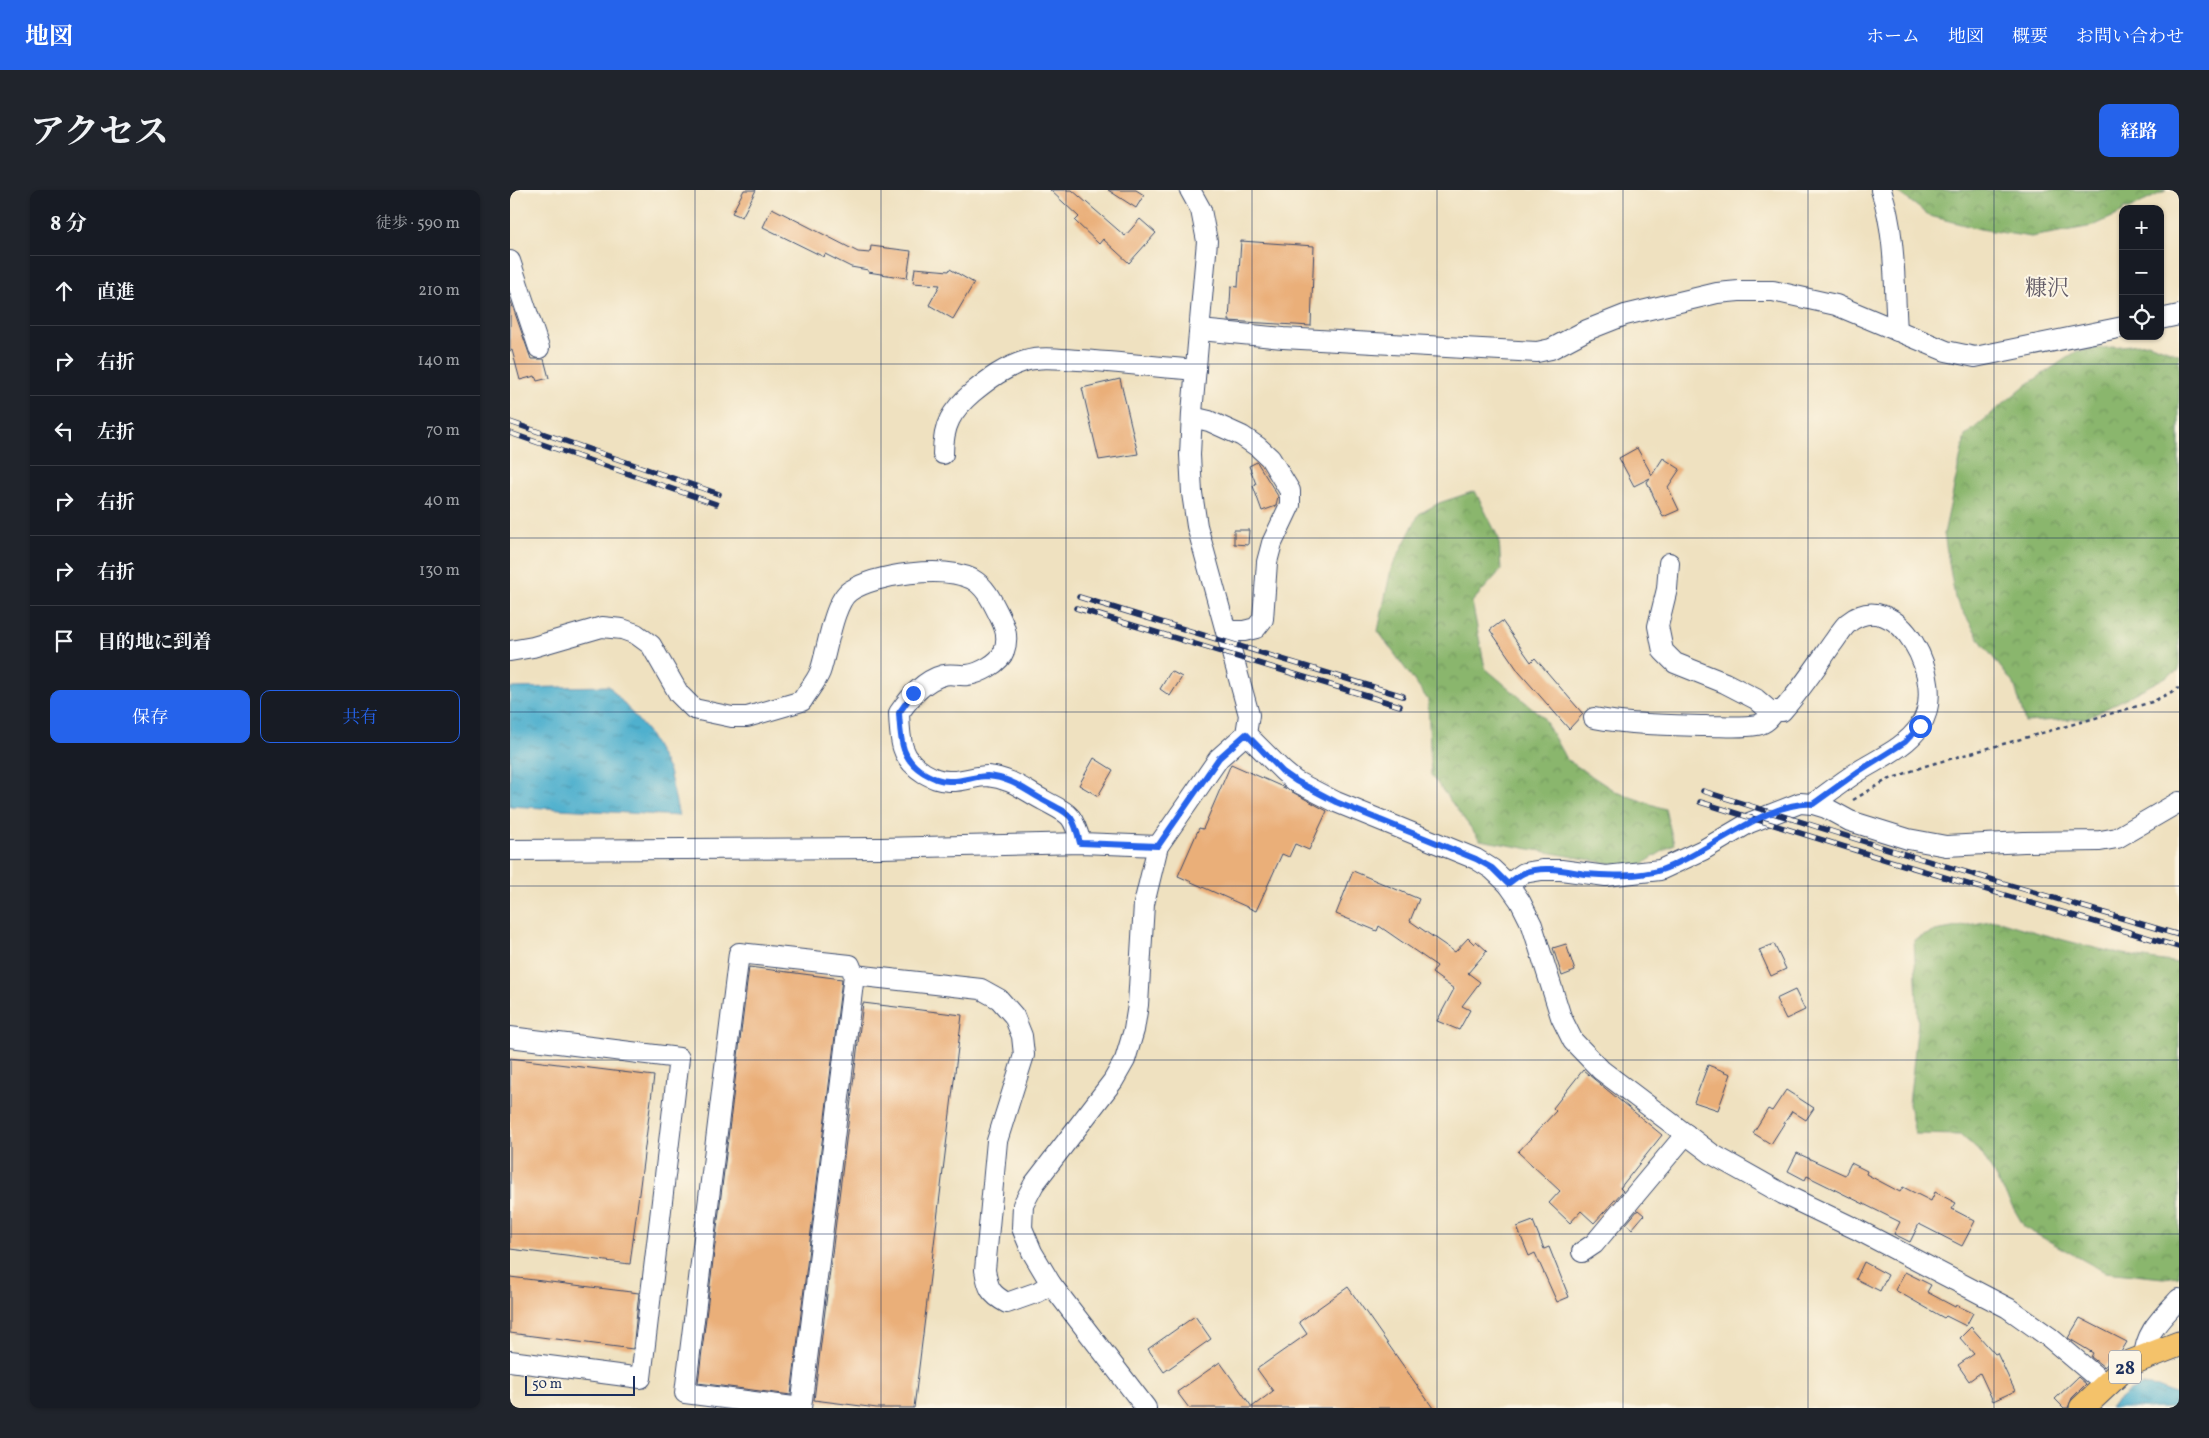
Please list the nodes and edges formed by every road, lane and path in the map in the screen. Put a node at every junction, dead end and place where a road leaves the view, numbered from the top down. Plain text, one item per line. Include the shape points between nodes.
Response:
1 (1190, 190) edge
2 (1881, 190) edge
3 (510, 261) edge
4 (2179, 315) edge
5 (2164, 318) edge
6 (2119, 328) edge
7 (1200, 330) junction
8 (1897, 330) junction
9 (539, 348) dead end
10 (1196, 370) junction
11 (1192, 417) junction
12 (943, 454) dead end
13 (1669, 563) dead end
14 (1226, 631) junction
15 (510, 651) edge
16 (2179, 688) edge
17 (1775, 711) junction
18 (1594, 718) dead end
19 (1246, 734) junction
20 (1853, 800) dead end
21 (2179, 802) edge
22 (1813, 804) junction
23 (1080, 843) junction
24 (1158, 846) junction
25 (510, 850) edge
26 (1508, 884) junction
27 (854, 975) junction
28 (510, 1037) edge
29 (1686, 1134) junction
30 (1582, 1252) dead end
31 (1050, 1284) junction
32 (2179, 1299) edge
33 (2179, 1344) edge
34 (2144, 1358) junction
35 (510, 1361) edge
36 (2106, 1385) junction
37 (1146, 1408) edge
38 (2082, 1408) edge

1 - 7 street via 1201,210 1208,241
2 - 8 street via 1890,232
3 - 9 street
4 - 5 street
6 - 8 street via 1975,357 1946,351
7 - 8 street via 1282,338 1537,352 1551,349 1625,315 1717,293 1773,291 1836,304
7 - 10 street
10 - 11 street
10 - 12 street via 1052,358 1027,360 992,376 962,401 947,423
11 - 14 street via 1190,455 1196,526
11 - 14 street via 1242,436 1258,447 1270,458 1290,491 1290,505 1272,543 1263,619 1256,628
13 - 17 street via 1667,589 1658,626 1664,652 1675,663 1725,682 1756,699 1770,711
14 - 19 street via 1249,715
15 - 23 street via 602,627 622,629 651,645 679,694 694,709 747,717 802,701 820,673 835,614 848,592 879,579 905,575 941,572 971,579 987,591 1007,631 1004,652 978,672 944,675 913,693 899,713 903,750 919,770 936,780 986,776 1026,788 1069,814 1075,822
16 - 20 path via 2152,702 1925,766 1886,781
17 - 18 street via 1769,720 1759,725 1737,727
17 - 22 street via 1782,710 1798,694 1848,623 1866,614 1888,617 1901,626 1927,669 1928,707 1920,726 1905,742
19 - 24 street via 1219,758
19 - 26 street via 1296,781 1336,802 1476,859 1492,868
21 - 22 street via 2117,838 1946,846 1864,826
22 - 26 street via 1800,803 1749,823 1660,870 1606,876 1542,870 1524,873
23 - 24 street
23 - 25 street via 881,848
24 - 31 street via 1144,904 1138,1005 1125,1060 1113,1081 1034,1184 1023,1205 1022,1228
26 - 29 street via 1532,925 1561,1017 1573,1041 1601,1070
27 - 27 street via 801,1408 685,1393 739,953 850,965
27 - 31 street via 981,989 999,999 1014,1016 1022,1036 1024,1055 997,1141 985,1270 988,1287 1007,1304
28 - 35 street via 679,1058 641,1378
29 - 30 street via 1594,1244
29 - 36 street via 1712,1154 1783,1194 2008,1308
31 - 37 street
32 - 34 street via 2146,1340
33 - 34 main road, 28
34 - 36 main road, 28 via 2130,1363
36 - 38 main road, 28

